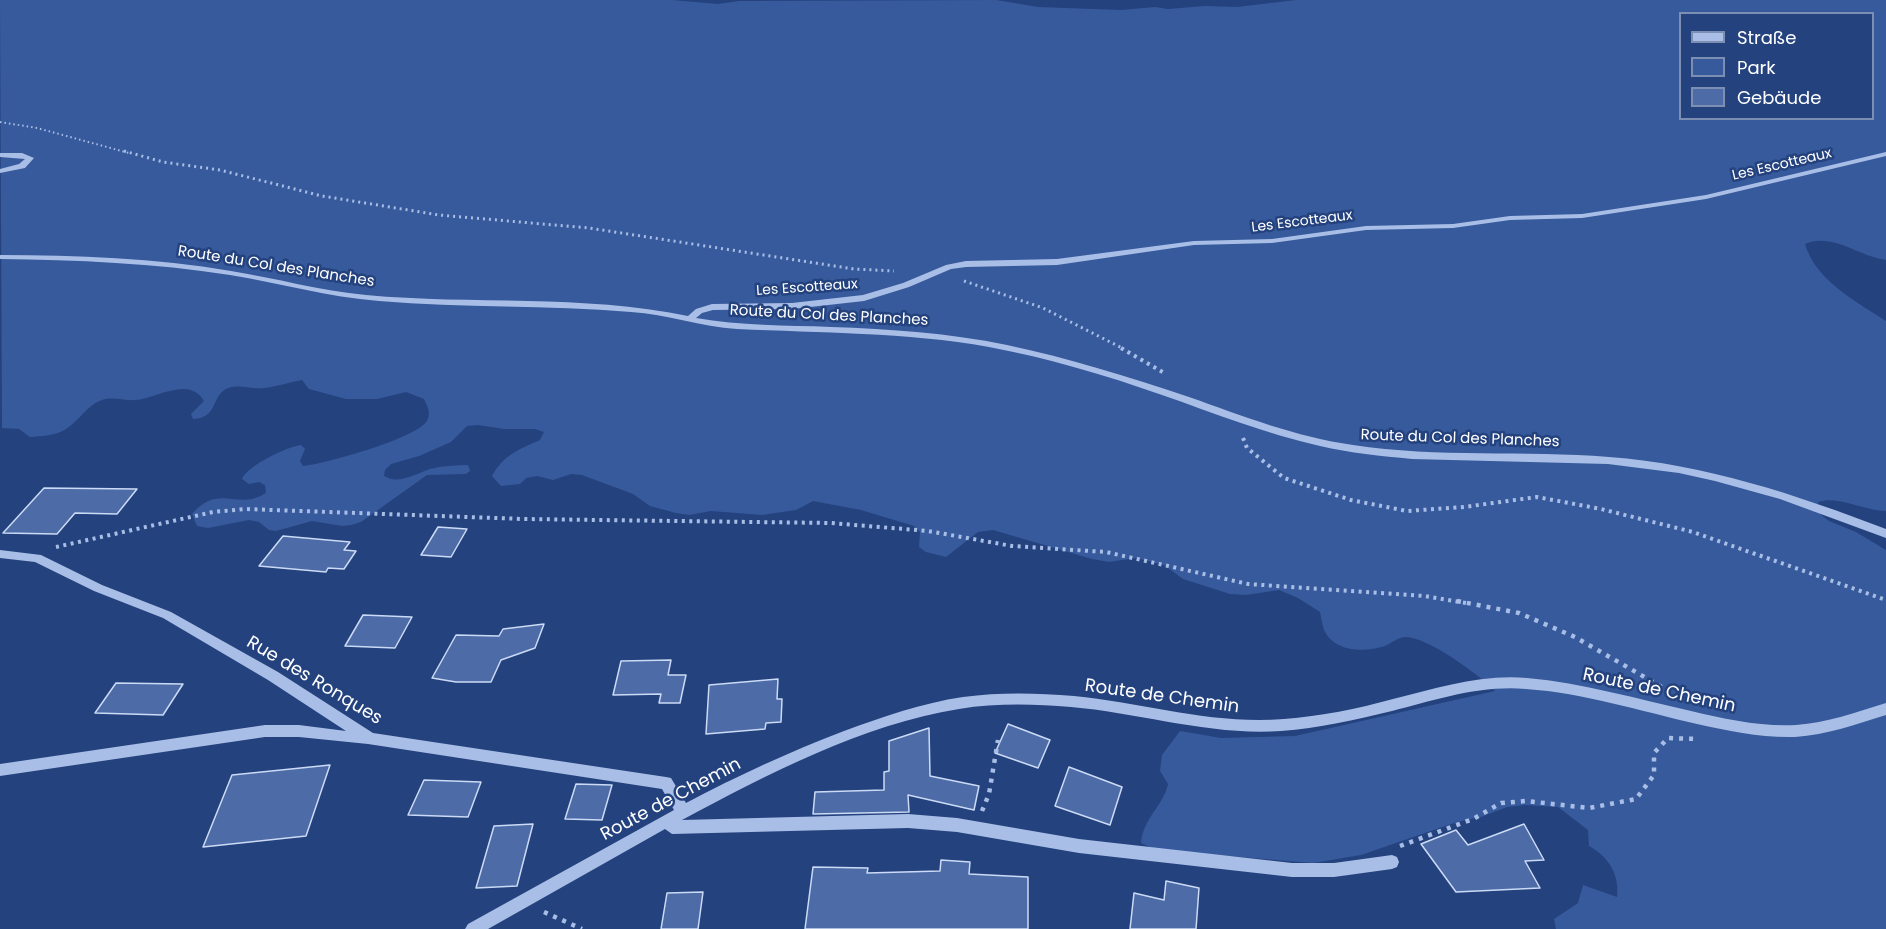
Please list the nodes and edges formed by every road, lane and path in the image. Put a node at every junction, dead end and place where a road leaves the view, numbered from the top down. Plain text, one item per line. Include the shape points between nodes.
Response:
1 (0, 122) edge
2 (1886, 154) edge
3 (0, 155) edge
4 (0, 171) edge
5 (0, 256) edge
6 (895, 271) dead end
7 (932, 274) junction
8 (690, 320) junction
9 (1170, 377) dead end
10 (1234, 418) junction
11 (1886, 534) edge
12 (0, 554) edge
13 (38, 558) junction
14 (1886, 600) edge
15 (1886, 710) edge
16 (1691, 717) junction
17 (370, 739) junction
18 (1706, 739) dead end
19 (998, 740) dead end
20 (0, 770) edge
21 (682, 812) junction
22 (667, 821) junction
23 (967, 827) junction
24 (1392, 862) joint
25 (533, 896) junction
26 (473, 929) edge
27 (582, 929) edge

1 - 6 path via 322,196 439,215 589,228 854,269
2 - 7 street, Les Escotteaux via 1707,197 1582,216 1365,228 1272,241 1194,243 1057,262 958,264
3 - 4 street via 30,158 22,166
5 - 8 street, Route du Col des Planches via 138,261 230,273 364,298 639,310
7 - 8 street, Les Escotteaux via 864,298 792,306 712,307 699,311
7 - 9 path via 1029,302 1073,322
8 - 10 street, Route du Col des Planches via 734,326 918,334 986,344 1138,383
10 - 11 street, Route du Col des Planches via 1299,438 1380,453 1655,465 1788,496
10 - 14 path via 1247,448 1284,478 1351,500 1407,511 1537,497 1693,532
12 - 13 street, Rue des Ronques
13 - 16 path via 57,547 232,509 523,519 831,523 898,528 1004,545 1106,552 1248,584 1424,597 1519,613 1575,637 1677,697
13 - 17 street, Rue des Ronques via 167,615 273,676
15 - 16 street, Route de Chemin via 1822,728 1789,732 1741,728
16 - 21 street, Route de Chemin via 1554,686 1499,682 1347,715 1268,726 1214,723 1051,701 973,701 919,712 827,743
17 - 20 street via 265,731
17 - 21 street, Rue des Ronques via 666,783
18 - 24 path via 1668,738 1654,753 1654,775 1636,799 1588,808 1526,801 1502,803 1473,819 1391,850
19 - 23 path via 989,797
21 - 22 street, Route de Chemin
22 - 23 street via 672,827 908,821
22 - 25 street, Route de Chemin
23 - 24 street via 1079,846 1292,870 1334,870
25 - 26 street, Route de Chemin
25 - 27 path via 543,911

